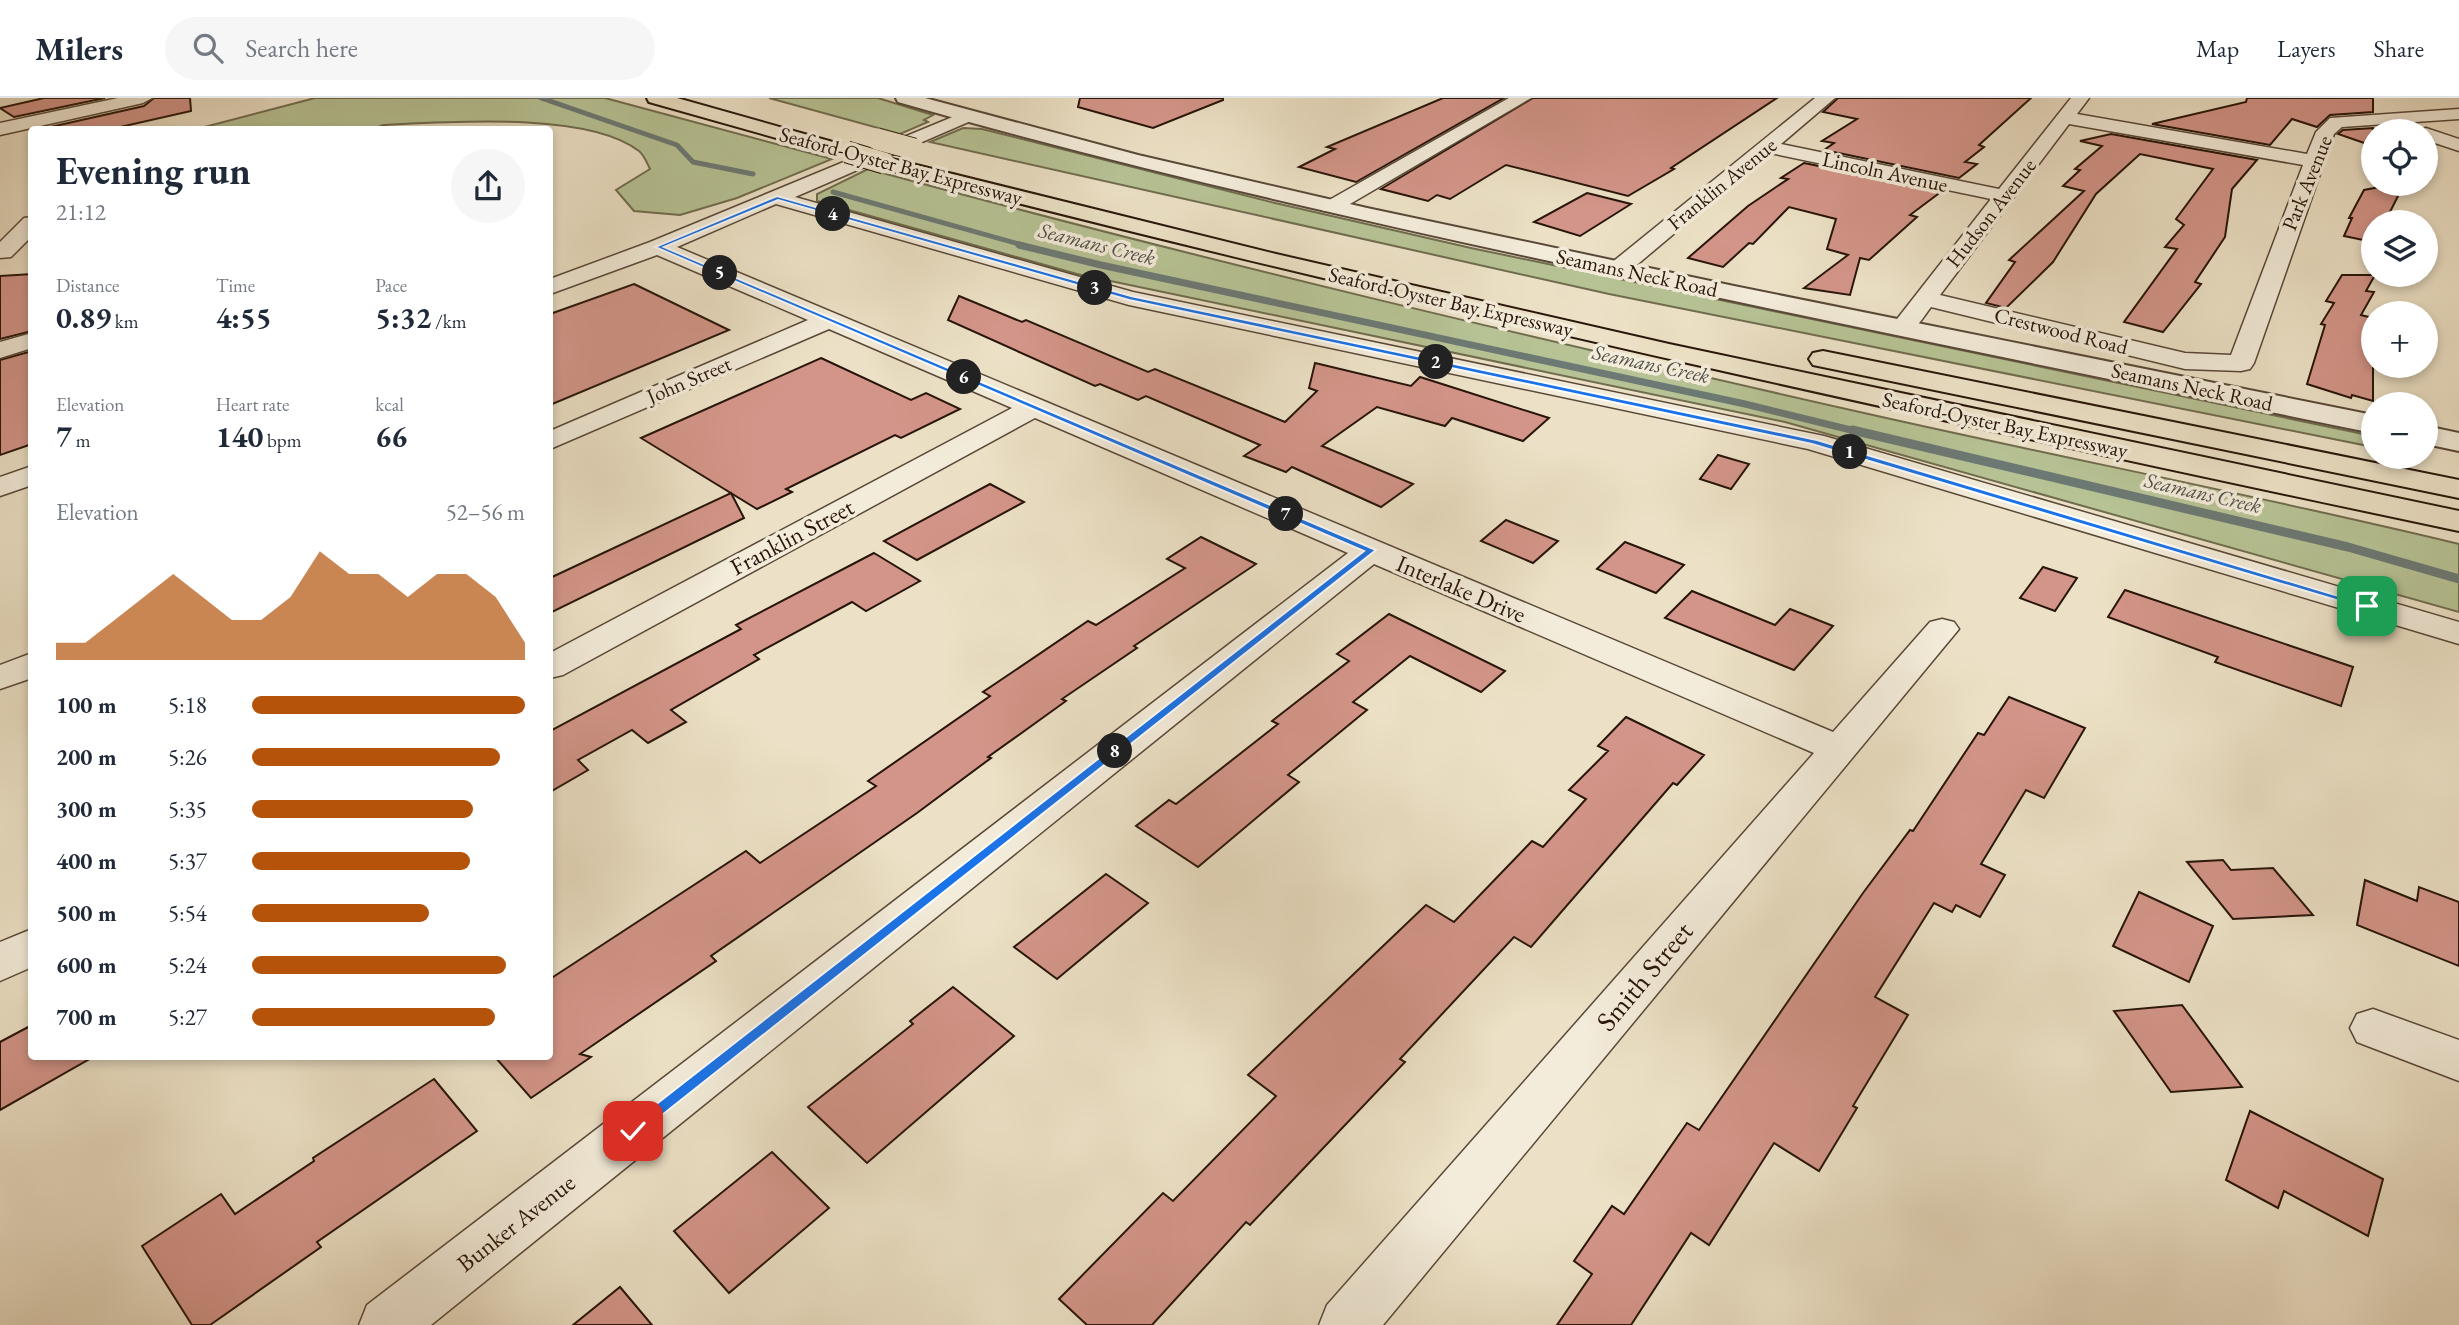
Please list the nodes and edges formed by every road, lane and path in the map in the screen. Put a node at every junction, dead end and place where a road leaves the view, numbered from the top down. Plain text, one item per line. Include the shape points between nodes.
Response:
1 (143, 98) edge
2 (656, 98) edge
3 (905, 98) edge
4 (1522, 98) edge
5 (1826, 98) edge
6 (2080, 98) edge
7 (2434, 98) edge
8 (999, 103) dead end
9 (2459, 106) edge
10 (2459, 114) edge
11 (967, 116) junction
12 (2065, 118) junction
13 (2375, 118) junction
14 (2378, 119) edge
15 (0, 129) edge
16 (2438, 138) edge
17 (2459, 145) edge
18 (1767, 148) junction
19 (866, 149) junction
20 (2313, 161) junction
21 (2004, 196) junction
22 (777, 198) junction
23 (1331, 207) junction
24 (28, 227) edge
25 (658, 247) junction
26 (28, 251) edge
27 (2, 252) edge
28 (1618, 269) junction
29 (1476, 283) dead end
30 (553, 286) edge
31 (1923, 298) junction
32 (829, 320) junction
33 (1902, 328) junction
34 (28, 341) edge
35 (0, 350) edge
36 (1794, 353) dead end
37 (2241, 363) joint
38 (1034, 407) junction
39 (2361, 422) edge
40 (2438, 438) edge
41 (553, 440) edge
42 (2459, 442) edge
43 (28, 476) edge
44 (0, 487) edge
45 (2459, 489) edge
46 (2459, 521) edge
47 (1371, 550) junction
48 (1942, 629) dead end
49 (2459, 633) edge
50 (553, 665) edge
51 (28, 666) edge
52 (0, 678) edge
53 (1838, 749) junction
54 (28, 948) edge
55 (0, 963) edge
56 (2373, 1028) dead end
57 (2459, 1061) edge
58 (387, 1325) edge
59 (1347, 1325) edge

1 - 15 street
2 - 19 highway, Seaford-Oyster Bay Expressway
3 - 11 street, Seamans Neck Road
4 - 23 street
5 - 18 street, Franklin Avenue
6 - 12 street, Hudson Avenue
7 - 9 street
8 - 11 street
10 - 13 street, Park Avenue
11 - 19 street
11 - 23 street, Seamans Neck Road
12 - 20 street
12 - 21 street, Hudson Avenue
13 - 14 street
13 - 20 street, Park Avenue via 2337,122 2325,132
16 - 17 street
18 - 21 street, Lincoln Avenue
18 - 28 street, Franklin Avenue
19 - 22 street
19 - 29 highway, Seaford-Oyster Bay Expressway, bridge via 914,149
19 - 46 highway, Seaford-Oyster Bay Expressway via 1189,240 1523,319
20 - 37 street, Park Avenue
21 - 31 street, Hudson Avenue
22 - 25 street
22 - 49 street via 1129,298 1814,442
23 - 28 street, Seamans Neck Road
24 - 27 street
25 - 30 street
25 - 32 street, Interlake Drive
26 - 27 street
28 - 33 street, Seamans Neck Road
31 - 33 street, Hudson Avenue
31 - 37 street, Crestwood Road via 2185,361
32 - 38 street, Interlake Drive
32 - 41 street, John Street
33 - 39 street, Seamans Neck Road
34 - 35 street
36 - 45 highway, Seaford-Oyster Bay Expressway
38 - 47 street, Interlake Drive
38 - 50 street, Franklin Street
40 - 42 street
43 - 44 street
47 - 53 street, Interlake Drive
47 - 58 street, Bunker Avenue
48 - 53 street, Smith Street
51 - 52 street
53 - 59 street, Smith Street
54 - 55 street
56 - 57 street

